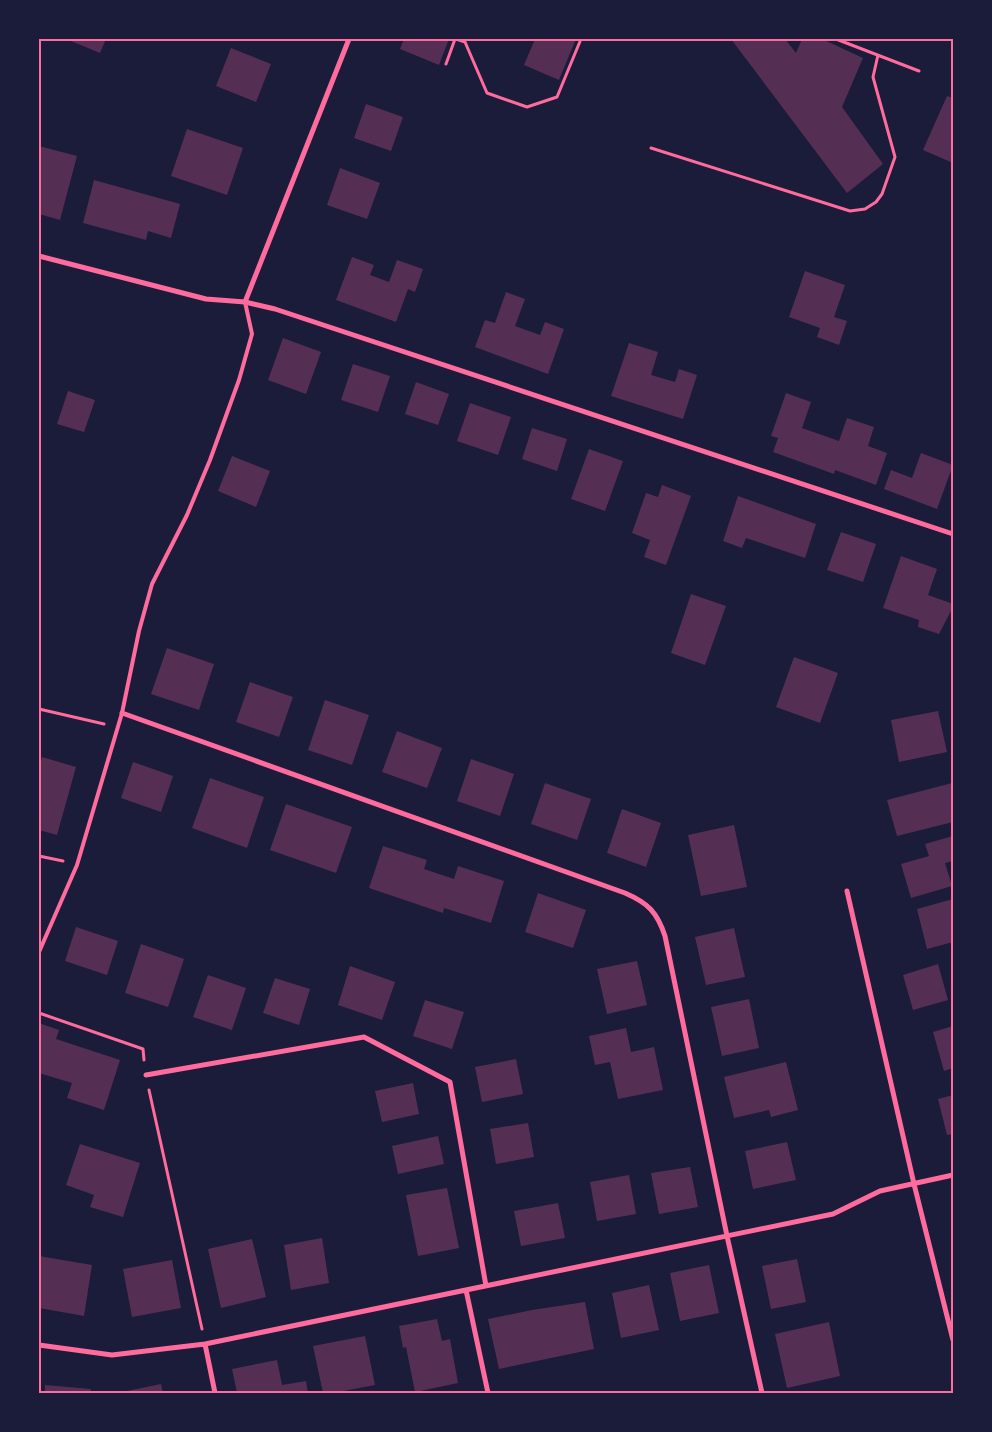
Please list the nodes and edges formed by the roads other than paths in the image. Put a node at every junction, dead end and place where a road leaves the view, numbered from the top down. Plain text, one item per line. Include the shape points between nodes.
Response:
1 (349, 39) edge
2 (39, 256) edge
3 (245, 302) junction
4 (953, 534) edge
5 (122, 713) junction
6 (847, 891) dead end
7 (39, 952) edge
8 (146, 1075) road end
9 (953, 1175) edge
10 (914, 1184) junction
11 (727, 1236) junction
12 (486, 1286) junction
13 (466, 1290) junction
14 (953, 1340) edge
15 (205, 1344) junction
16 (39, 1345) edge
17 (216, 1393) edge
18 (488, 1393) edge
19 (762, 1393) edge

1 - 3 street
2 - 3 street via 206,299
3 - 4 street
3 - 5 lane via 252,334 239,380 210,460 152,584
5 - 7 lane via 77,864
5 - 11 street via 640,900 660,919 666,936
6 - 10 street
8 - 12 street via 364,1037 450,1082
9 - 10 street
10 - 11 street via 880,1191 833,1214
10 - 14 street
11 - 12 street
11 - 19 street
12 - 13 street
13 - 15 street
13 - 18 street
15 - 16 street via 112,1355
15 - 17 street

